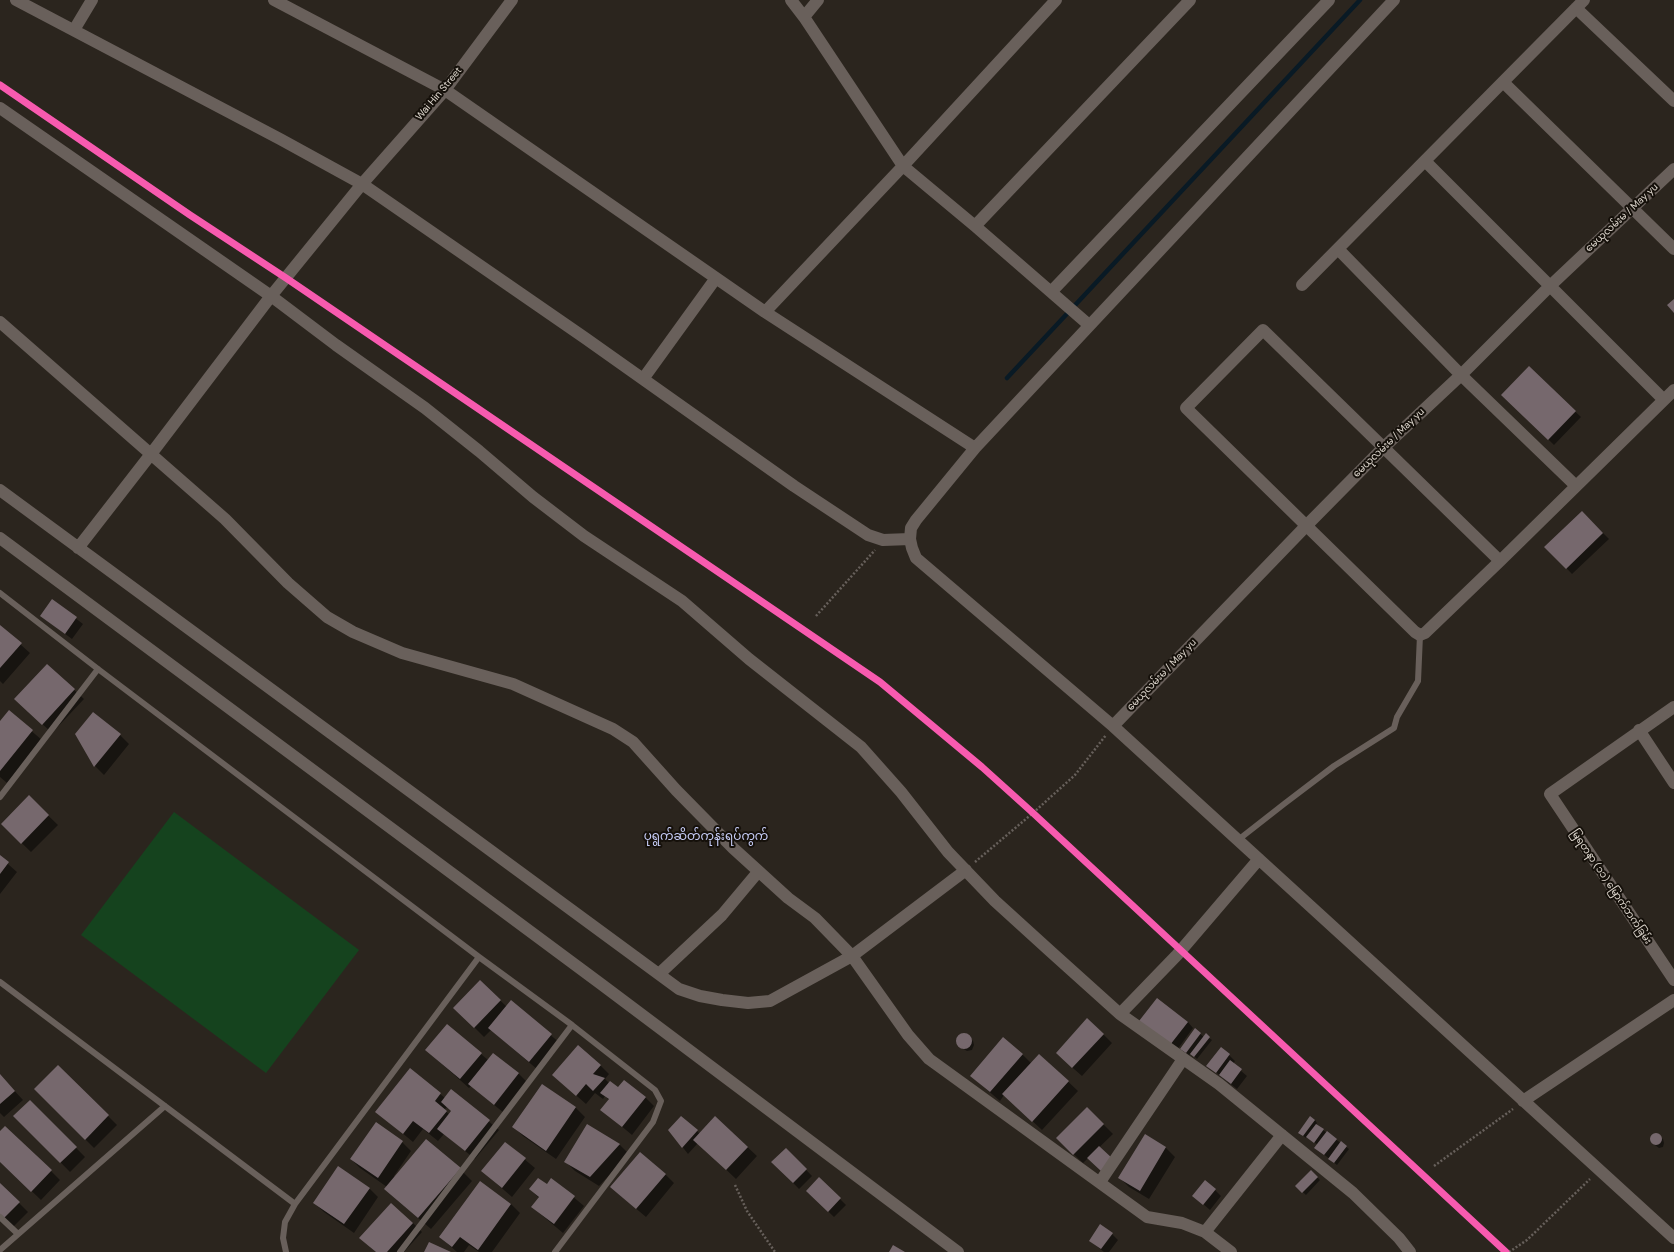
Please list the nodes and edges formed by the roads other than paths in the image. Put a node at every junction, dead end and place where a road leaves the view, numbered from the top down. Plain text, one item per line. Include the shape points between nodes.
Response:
1 (16, 0) edge
2 (92, 0) edge
3 (274, 0) edge
4 (512, 0) edge
5 (791, 0) edge
6 (818, 0) edge
7 (1056, 0) edge
8 (1190, 0) edge
9 (1329, 0) edge
10 (1394, 0) edge
11 (1580, 4) edge
12 (804, 16) junction
13 (74, 30) junction
14 (1503, 82) junction
15 (445, 90) junction
16 (1674, 101) edge
17 (0, 108) edge
18 (1425, 161) junction
19 (903, 166) junction
20 (1674, 169) edge
21 (362, 184) junction
22 (1633, 209) junction
23 (975, 226) junction
24 (1338, 249) junction
25 (1674, 249) edge
26 (716, 278) junction
27 (1302, 285) dead end
28 (1550, 286) junction
29 (1051, 292) junction
30 (271, 296) junction
31 (765, 312) junction
32 (0, 322) edge
33 (1087, 323) junction
34 (1461, 375) junction
35 (643, 378) junction
36 (1674, 390) edge
37 (1664, 400) junction
38 (975, 448) junction
39 (1383, 448) junction
40 (151, 454) junction
41 (1576, 486) junction
42 (0, 490) edge
43 (1306, 526) junction
44 (0, 538) edge
45 (910, 539) junction
46 (78, 548) junction
47 (1500, 561) junction
48 (0, 593) edge
49 (1420, 635) junction
50 (98, 669) junction
51 (1674, 707) edge
52 (1113, 726) junction
53 (1639, 730) junction
54 (1674, 783) edge
55 (0, 797) edge
56 (1238, 840) junction
57 (1259, 860) junction
58 (966, 870) junction
59 (758, 872) junction
60 (852, 956) junction
61 (479, 957) junction
62 (658, 974) junction
63 (1674, 980) edge
64 (0, 982) edge
65 (1674, 1000) edge
66 (1120, 1014) junction
67 (572, 1025) junction
68 (1183, 1059) junction
69 (1523, 1101) junction
70 (166, 1106) junction
71 (1282, 1135) junction
72 (1100, 1182) junction
73 (295, 1204) junction
74 (0, 1217) edge
75 (1205, 1232) junction
76 (18, 1234) junction
77 (1674, 1238) edge
78 (0, 1250) edge
79 (286, 1252) edge
80 (400, 1252) edge
81 (555, 1252) edge
82 (958, 1252) edge
83 (1231, 1252) edge
84 (1410, 1252) edge

1 - 13 street
2 - 13 street
3 - 15 street
4 - 15 street, Wai Hin Street
5 - 12 street
6 - 12 street
7 - 19 street
8 - 23 street
9 - 29 street
10 - 33 street
11 - 14 street
11 - 16 street
12 - 19 street
13 - 21 street
14 - 18 street
14 - 22 street
15 - 21 street, Wai Hin Street
15 - 26 street
17 - 30 street
18 - 24 street
18 - 28 street
19 - 23 street
19 - 31 street
20 - 22 street, မေယုလမ်းမ / May yu
21 - 30 street, Wai Hin Street
21 - 35 street
22 - 25 street
22 - 28 street, မေယုလမ်းမ / May yu
23 - 29 street
24 - 27 street
24 - 34 street
26 - 31 street
26 - 35 street
28 - 34 street, မေယုလမ်းမ / May yu
28 - 37 street
29 - 33 street
30 - 40 street, Wai Hin Street
30 - 58 street via 425,408 533,498 584,536 682,601 749,659 861,747 901,792 948,852
31 - 38 street
32 - 40 street
33 - 38 street
34 - 39 street, မေယုလမ်းမ / May yu
34 - 41 street
35 - 45 street via 794,486 868,535 883,540
36 - 37 street
37 - 41 street
38 - 45 street via 916,520 911,528
39 - 43 street, မေယုလမ်းမ / May yu
39 - 43 street via 1263,330 1186,408
39 - 47 street
40 - 46 street, Wai Hin Street
40 - 59 street via 327,617 402,653 513,684 613,730 633,742 676,790
41 - 47 street
42 - 46 street
43 - 49 street
43 - 52 street, မေယုလမ်းမ / May yu
44 - 82 street
45 - 52 street via 916,558
46 - 62 street
47 - 49 street
48 - 50 lane
49 - 56 lane via 1418,681 1397,717 1394,728 1334,766
50 - 55 lane
50 - 61 lane
51 - 53 street
52 - 56 street
53 - 54 street
53 - 63 street, မြရတနာ (၁၁) မြောက်ဘက်ခြမ်း via 1550,794
56 - 57 street
57 - 66 street via 1177,955
57 - 69 street
58 - 60 street
58 - 66 street via 995,901
59 - 60 street via 816,918
59 - 62 street via 722,915
60 - 62 street via 770,1000 748,1003 700,996 679,989
60 - 72 street via 908,1035 929,1058
61 - 67 lane
61 - 73 lane
64 - 70 lane
65 - 69 street
66 - 68 street
67 - 80 lane
67 - 81 lane via 655,1090 661,1101 653,1122
68 - 71 street via 1219,1084
68 - 72 street
69 - 77 street
70 - 73 lane
70 - 76 lane
71 - 75 street
71 - 84 street via 1354,1193
72 - 75 street via 1147,1217 1182,1223
73 - 79 lane via 285,1222 282,1238
74 - 76 lane
75 - 83 street
76 - 78 lane

